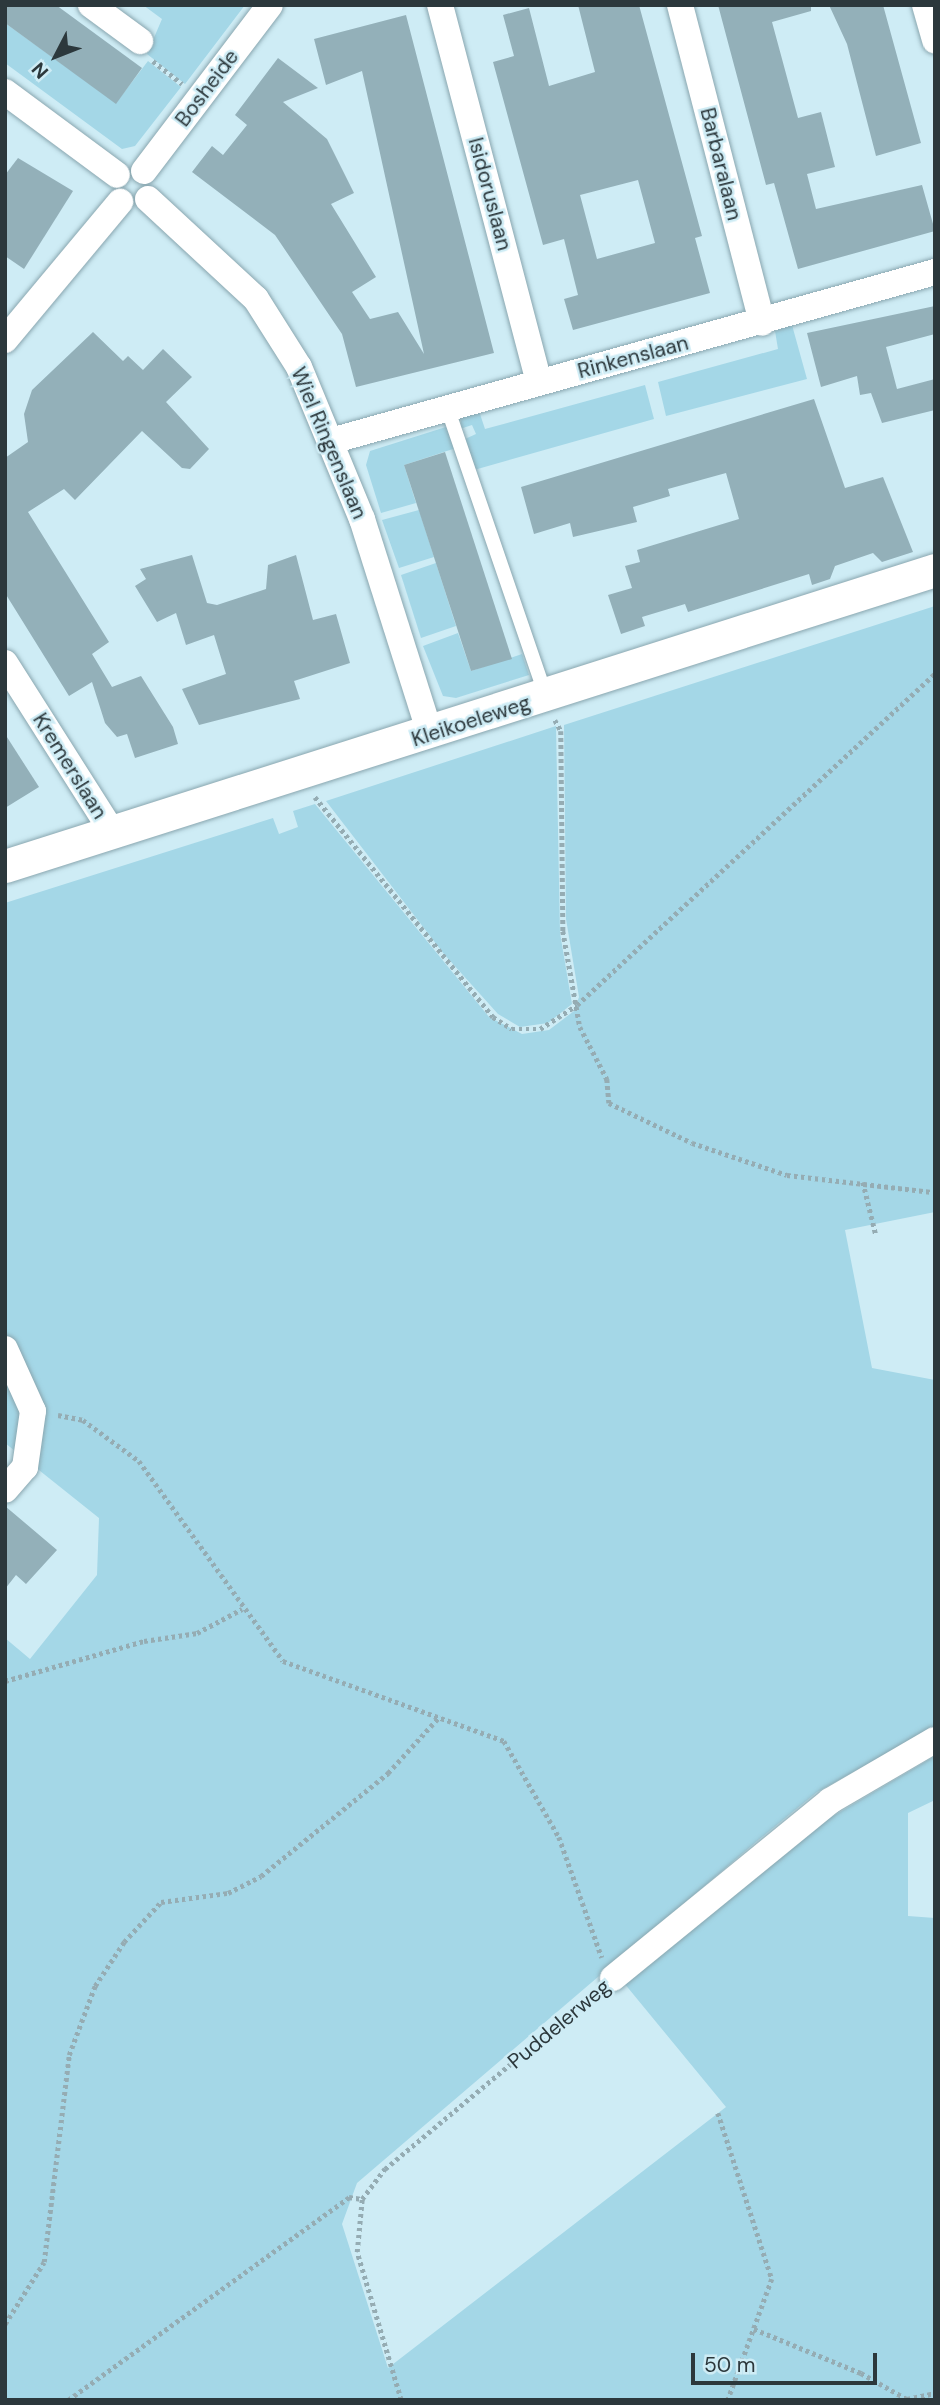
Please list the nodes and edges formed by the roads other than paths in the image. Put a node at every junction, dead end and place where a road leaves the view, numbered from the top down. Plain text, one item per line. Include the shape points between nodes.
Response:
1 (91, 5) edge
2 (270, 5) edge
3 (440, 5) edge
4 (680, 5) edge
5 (925, 5) edge
6 (140, 41) road end
7 (935, 41) edge
8 (5, 92) edge
9 (144, 171) junction
10 (117, 175) junction
11 (148, 199) junction
12 (120, 202) junction
13 (935, 272) edge
14 (762, 323) junction
15 (5, 340) edge
16 (539, 382) junction
17 (447, 407) junction
18 (331, 441) junction
19 (935, 570) edge
20 (5, 663) edge
21 (550, 708) junction
22 (430, 734) junction
23 (113, 833) junction
24 (5, 866) edge
25 (5, 1349) edge
26 (5, 1490) edge
27 (935, 1740) edge
28 (612, 1978) road end

1 - 6 street
2 - 9 street, Bosheide
3 - 16 street, Isidoruslaan
4 - 14 street, Barbaralaan
5 - 7 street
8 - 10 street
9 - 10 street via 130,167
9 - 11 street via 152,184
10 - 12 street via 113,190
11 - 12 street via 135,206
11 - 18 street, Wiel Ringenslaan via 256,299 299,367
12 - 15 street
13 - 14 street, Rinkenslaan
14 - 16 street, Rinkenslaan
16 - 17 street, Rinkenslaan
17 - 18 street, Rinkenslaan
17 - 21 lane
18 - 22 street, Wiel Ringenslaan
19 - 21 street, Kleikoeleweg
20 - 23 street, Kremerslaan
21 - 22 street, Kleikoeleweg
22 - 23 street, Kleikoeleweg
23 - 24 street, Kleikoeleweg
25 - 26 street via 33,1411 29,1455
27 - 28 street, Puddelerweg via 830,1801

